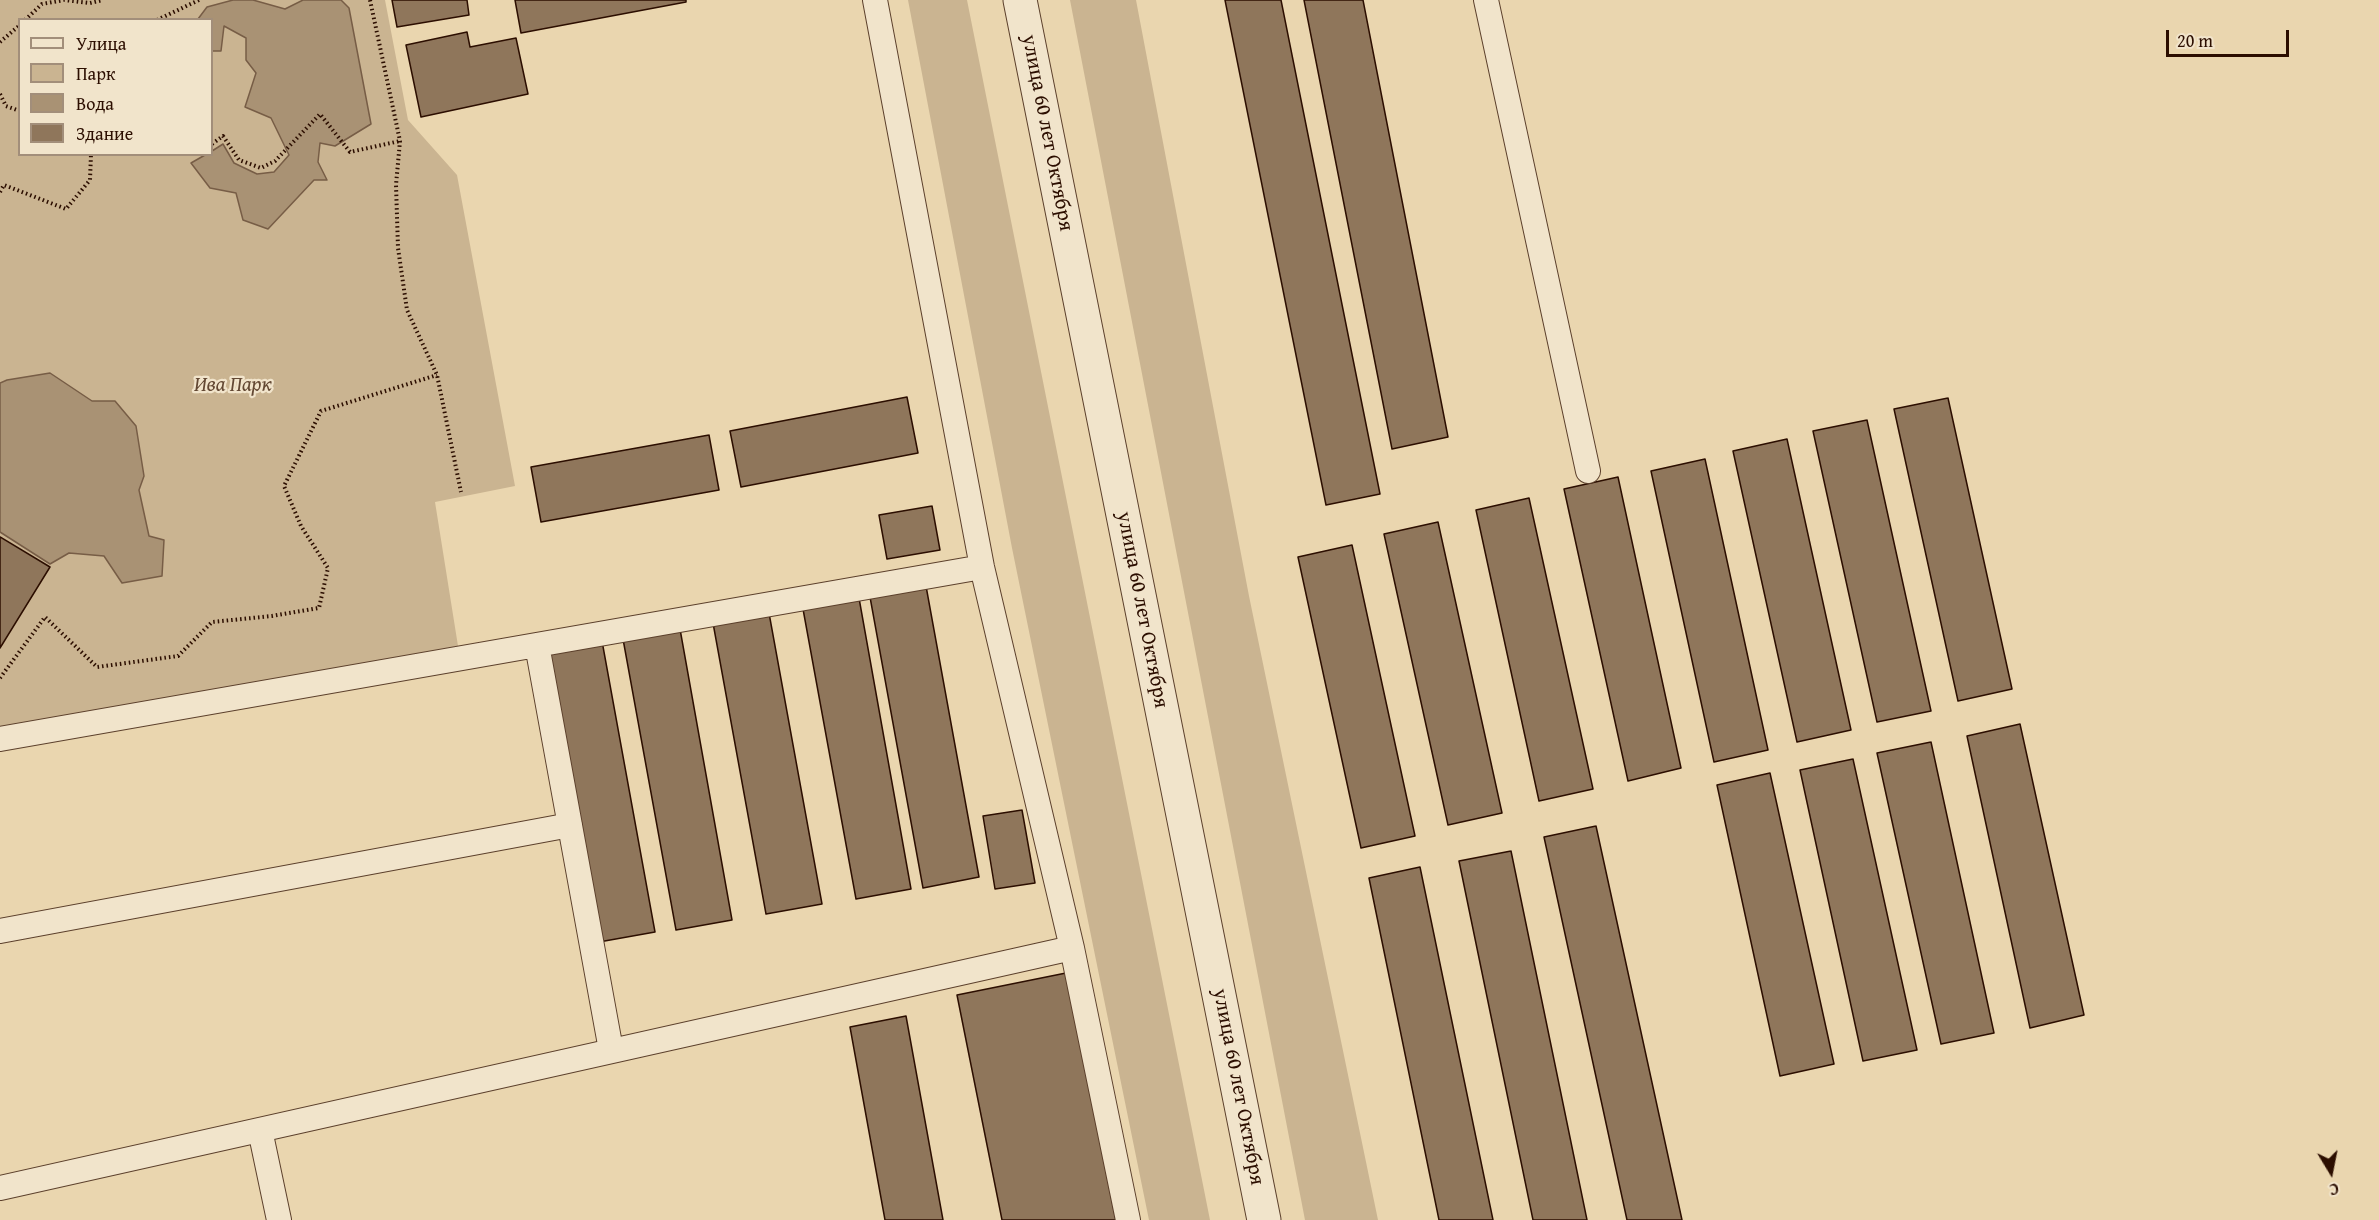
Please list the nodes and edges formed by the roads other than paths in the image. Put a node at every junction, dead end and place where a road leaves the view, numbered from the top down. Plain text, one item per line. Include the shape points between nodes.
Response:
1 (875, 0) edge
2 (1020, 0) edge
3 (1486, 0) edge
4 (1588, 471) dead end
5 (982, 567) junction
6 (537, 645) junction
7 (0, 739) edge
8 (570, 825) junction
9 (0, 931) edge
10 (1072, 948) junction
11 (611, 1050) junction
12 (260, 1130) junction
13 (0, 1188) edge
14 (279, 1220) edge
15 (1128, 1220) edge
16 (1264, 1220) edge

1 - 5 lane
2 - 16 street, улица 60 лет Октября
3 - 4 lane
5 - 6 lane
5 - 10 lane
6 - 7 lane
6 - 8 lane
8 - 9 lane
8 - 11 lane
10 - 11 lane
10 - 15 lane
11 - 12 lane
12 - 13 lane
12 - 14 lane

